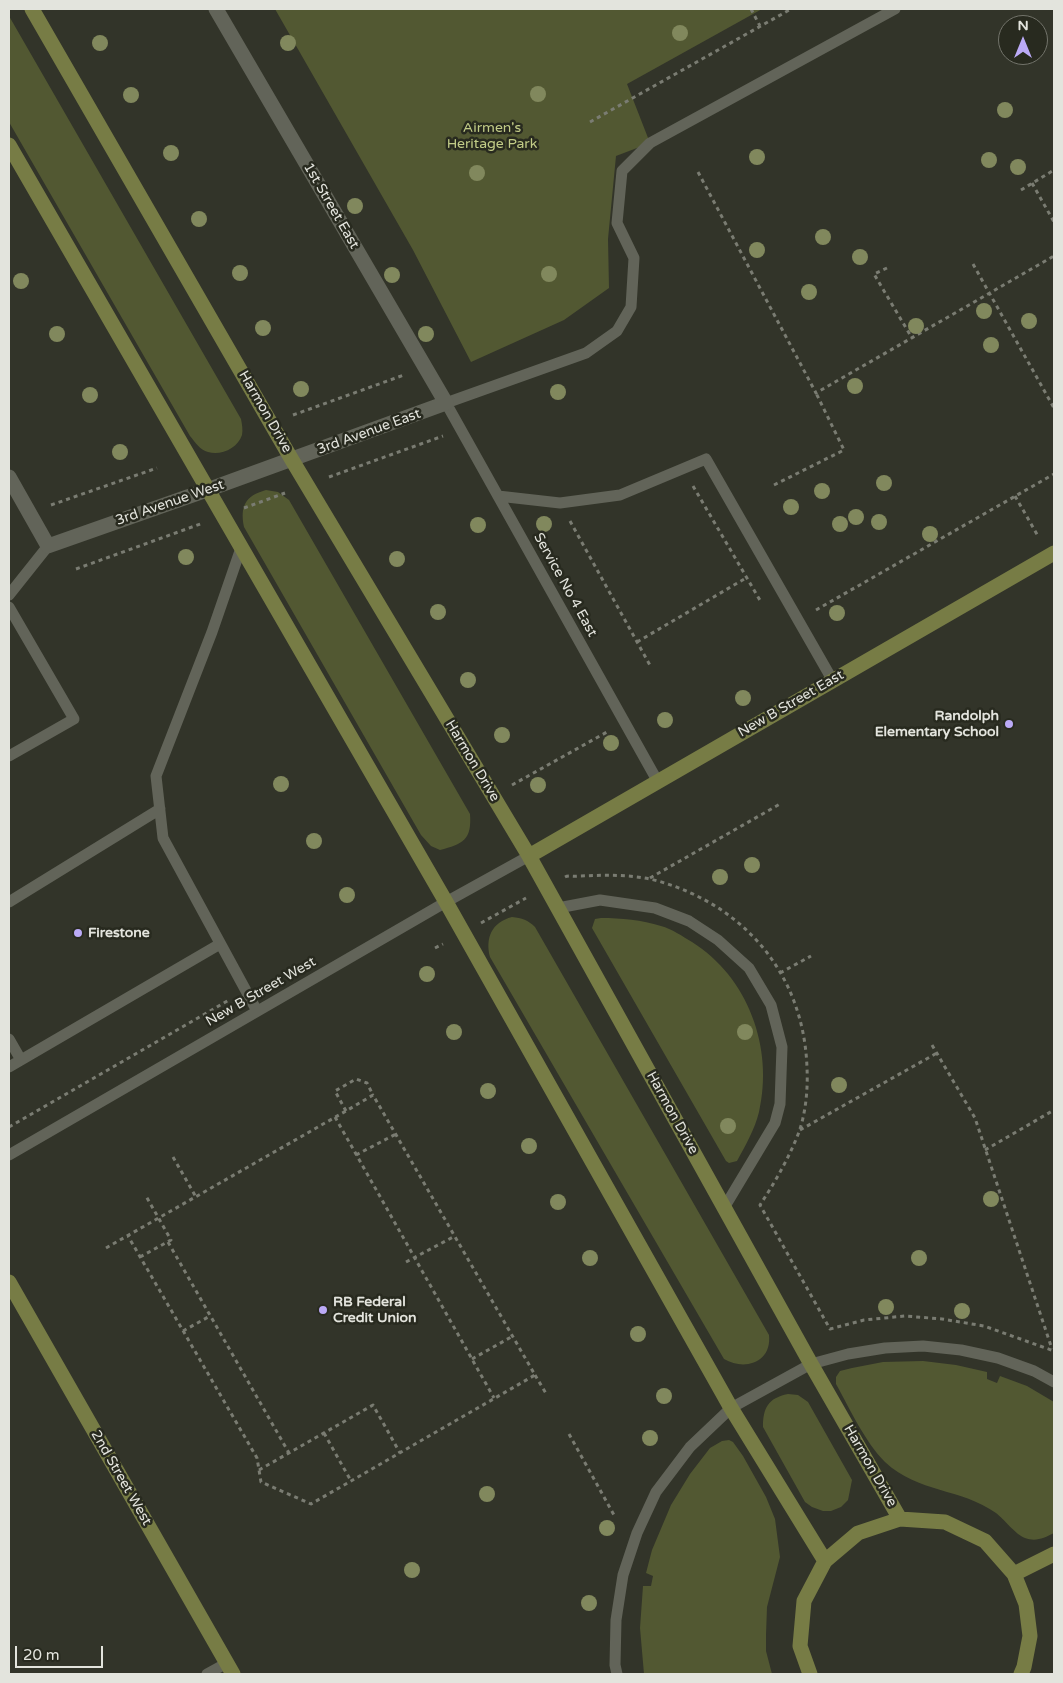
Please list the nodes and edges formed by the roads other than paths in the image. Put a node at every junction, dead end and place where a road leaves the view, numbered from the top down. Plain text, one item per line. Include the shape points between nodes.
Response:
1 (32, 9) edge
2 (216, 9) edge
3 (895, 9) edge
4 (9, 145) edge
5 (446, 404) junction
6 (292, 460) junction
7 (9, 477) edge
8 (208, 490) junction
9 (498, 496) junction
10 (48, 546) junction
11 (241, 548) junction
12 (1052, 554) edge
13 (9, 595) edge
14 (9, 607) edge
15 (833, 680) junction
16 (9, 756) edge
17 (658, 782) junction
18 (160, 809) junction
19 (529, 856) junction
20 (9, 902) edge
21 (446, 902) junction
22 (558, 908) junction
23 (220, 944) junction
24 (257, 1011) junction
25 (9, 1039) edge
26 (21, 1060) junction
27 (9, 1068) edge
28 (9, 1155) edge
29 (724, 1208) junction
30 (9, 1282) edge
31 (811, 1364) junction
32 (1054, 1382) edge
33 (731, 1408) junction
34 (900, 1519) junction
35 (1054, 1554) edge
36 (825, 1561) junction
37 (1014, 1574) junction
38 (230, 1669) edge
39 (1027, 1672) edge
40 (207, 1674) edge
41 (617, 1674) edge
42 (810, 1674) edge

1 - 6 street, Harmon Drive
2 - 5 street, 1st Street East
3 - 5 lane via 650,143 622,172 617,223 634,258 631,307 617,331 586,352
4 - 8 street
5 - 6 street, 3rd Avenue East
5 - 9 lane, Service No 4 East
6 - 8 street, 3rd Avenue West
6 - 19 street, Harmon Drive
7 - 10 street
8 - 10 street, 3rd Avenue West
8 - 11 street
9 - 15 lane via 560,503 620,495 706,459
9 - 17 lane, Service No 4 East
10 - 13 lane
11 - 18 lane via 156,776
11 - 21 street
12 - 15 street, New B Street East
14 - 16 lane via 74,719
15 - 17 street, New B Street East
17 - 19 street, New B Street East
18 - 20 lane
18 - 23 lane via 162,838
19 - 21 lane, New B Street West
19 - 22 street, Harmon Drive
21 - 24 lane, New B Street West
21 - 33 street
22 - 29 street, Harmon Drive
22 - 29 lane via 600,900 655,908 689,921 718,940 749,968 772,1005 782,1048 780,1104 775,1123
23 - 24 lane
23 - 26 lane
24 - 28 lane, New B Street West
25 - 26 lane
26 - 27 lane
29 - 31 street, Harmon Drive
30 - 38 street, 2nd Street West
31 - 32 lane via 885,1348 923,1346 998,1358
31 - 33 lane
31 - 34 street, Harmon Drive
33 - 36 street
33 - 41 lane via 690,1447 656,1492 636,1533 622,1576 616,1620
34 - 36 street via 858,1533
34 - 37 street via 945,1522 984,1542
35 - 37 street
36 - 42 street via 804,1601 800,1646
37 - 39 street via 1026,1604 1030,1636
38 - 40 lane

